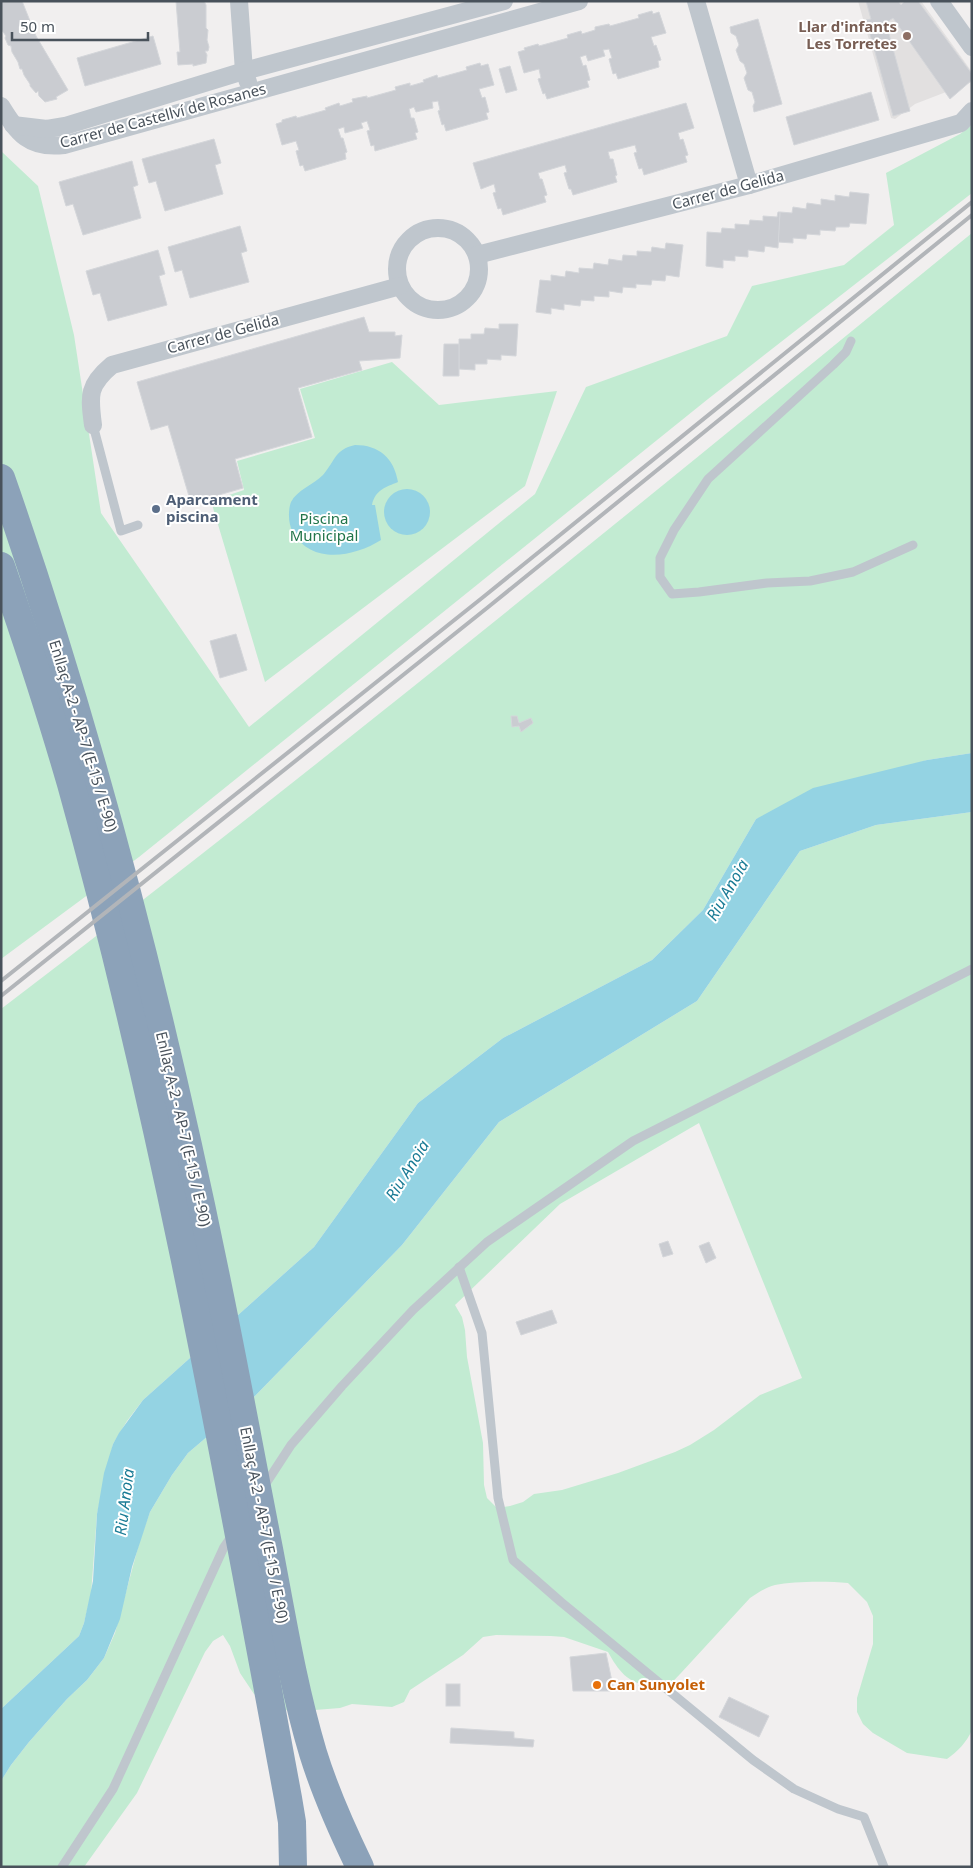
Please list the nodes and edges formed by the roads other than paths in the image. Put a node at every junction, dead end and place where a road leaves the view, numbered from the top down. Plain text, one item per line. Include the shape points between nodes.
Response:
1 (239, 1) edge
2 (504, 1) edge
3 (578, 1) edge
4 (696, 1) edge
5 (939, 1) edge
6 (465, 7) edge
7 (470, 31) junction
8 (972, 47) edge
9 (244, 71) junction
10 (251, 92) junction
11 (1, 106) edge
12 (972, 111) edge
13 (13, 125) junction
14 (749, 185) junction
15 (478, 255) junction
16 (400, 286) junction
17 (851, 341) dead end
18 (93, 424) joint
19 (1, 478) edge
20 (138, 525) dead end
21 (913, 545) dead end
22 (1, 566) edge
23 (972, 968) edge
24 (459, 1267) junction
25 (290, 1810) junction
26 (339, 1818) junction
27 (62, 1867) edge
28 (293, 1867) edge
29 (304, 1867) edge
30 (360, 1867) edge
31 (370, 1867) edge
32 (884, 1867) edge

1 - 9 street
2 - 6 street, Carrer de Castellví de Rosanes
3 - 7 street, Carrer de Castellví de Rosanes
4 - 14 street
5 - 8 street
6 - 7 street
6 - 9 street, Carrer de Castellví de Rosanes
7 - 10 street, Carrer de Castellví de Rosanes
9 - 10 street
9 - 13 street, Carrer de Castellví de Rosanes via 65,126 47,129
10 - 13 street, Carrer de Castellví de Rosanes via 64,145 49,147 36,144
11 - 13 street
12 - 14 street, Carrer de Gelida via 961,123
14 - 15 street, Carrer de Gelida
15 - 16 street via 478,283 471,296 453,308 432,311 419,306
15 - 16 street via 461,234 449,229 423,230 402,247 396,273
16 - 18 street, Carrer de Gelida via 112,365 92,387
17 - 21 lane via 833,366 708,479 674,530 660,558 660,577 672,594 810,581 853,572
18 - 20 lane via 121,530
19 - 26 highway, Enllaç A-2 - AP-7 (E-15 / E-90) via 50,626 114,842 166,1048 215,1270 294,1679 314,1754
22 - 25 highway, Enllaç A-2 - AP-7 (E-15 / E-90) via 75,800 142,1060 189,1280
23 - 24 lane via 633,1141 487,1242
24 - 27 lane via 413,1310 342,1386 291,1445 247,1511 224,1547 113,1789
24 - 32 lane via 482,1334 498,1498 513,1560 754,1760 794,1789 864,1817
25 - 28 highway
25 - 29 highway
26 - 30 highway
26 - 31 highway

